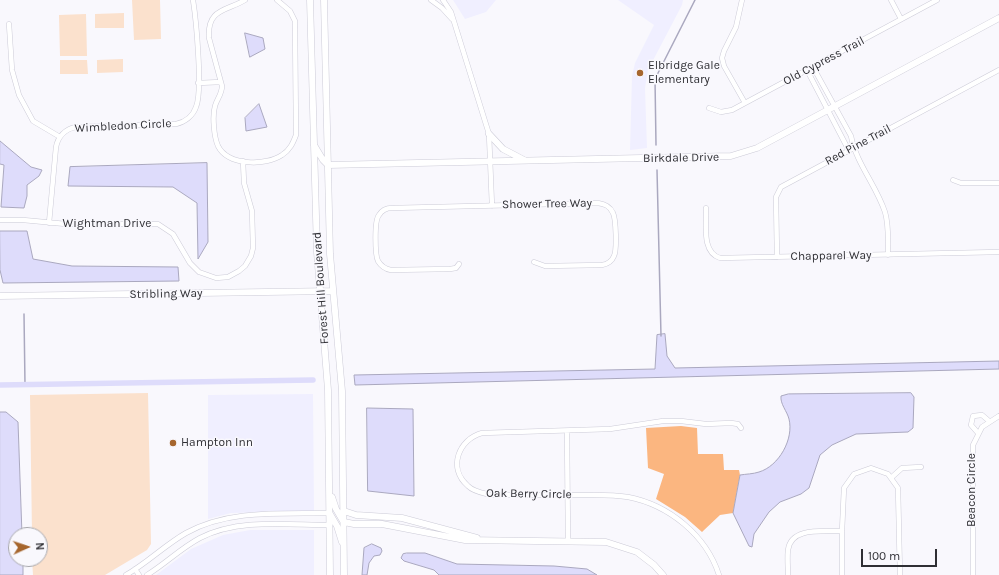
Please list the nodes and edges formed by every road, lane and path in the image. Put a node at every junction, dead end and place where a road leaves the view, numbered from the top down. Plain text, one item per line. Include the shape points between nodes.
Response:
1 (193, 0) edge
2 (245, 0) edge
3 (277, 0) edge
4 (310, 0) edge
5 (324, 0) edge
6 (431, 0) edge
7 (443, 0) edge
8 (742, 0) edge
9 (890, 0) edge
10 (937, 0) edge
11 (999, 18) edge
12 (901, 19) junction
13 (453, 21) junction
14 (9, 24) dead end
15 (813, 66) junction
16 (807, 70) junction
17 (999, 70) edge
18 (221, 82) junction
19 (198, 83) junction
20 (745, 103) junction
21 (834, 106) junction
22 (709, 108) dead end
23 (828, 110) junction
24 (489, 134) junction
25 (60, 138) junction
26 (314, 145) junction
27 (853, 148) junction
28 (243, 161) junction
29 (527, 161) junction
30 (491, 163) junction
31 (328, 165) junction
32 (953, 180) dead end
33 (999, 182) edge
34 (492, 206) junction
35 (706, 208) dead end
36 (0, 220) edge
37 (49, 223) junction
38 (999, 252) edge
39 (888, 255) junction
40 (777, 257) junction
41 (534, 262) dead end
42 (459, 264) dead end
43 (319, 291) junction
44 (333, 291) junction
45 (0, 296) edge
46 (999, 416) edge
47 (989, 421) junction
48 (741, 428) dead end
49 (567, 431) junction
50 (978, 433) junction
51 (921, 467) dead end
52 (892, 477) junction
53 (330, 483) junction
54 (568, 495) junction
55 (344, 511) junction
56 (330, 514) junction
57 (344, 522) junction
58 (330, 525) junction
59 (842, 531) junction
60 (483, 539) junction
61 (568, 540) junction
62 (176, 541) junction
63 (344, 547) junction
64 (182, 550) junction
65 (135, 569) junction
66 (126, 575) edge
67 (139, 575) edge
68 (147, 575) edge
69 (330, 575) edge
70 (344, 575) edge
71 (663, 575) edge
72 (720, 575) edge
73 (788, 575) edge
74 (842, 575) edge
75 (900, 575) edge
76 (973, 575) edge

1 - 19 street, Wimbledon Circle
2 - 18 street via 218,12 209,27 209,38
3 - 28 street via 290,11 295,21 296,135 290,149 278,158
4 - 26 street, Forest Hill Boulevard
5 - 31 street, Forest Hill Boulevard
6 - 13 street
7 - 13 street, Shower Tree Way via 451,12
8 - 20 street via 736,27 722,58
9 - 12 street
10 - 12 street, Old Cypress Trail
11 - 21 street, Birkdale Drive
12 - 15 street, Old Cypress Trail
13 - 24 street, Shower Tree Way
14 - 25 street via 12,70 19,95 33,121
15 - 16 street, Old Cypress Trail
15 - 21 street
16 - 20 street, Old Cypress Trail
16 - 23 street
17 - 27 street, Red Pine Trail
18 - 19 street
18 - 28 street via 221,93 214,111 217,143 225,155
19 - 25 street, Wimbledon Circle via 197,107 191,116 182,122 76,127 65,132
20 - 22 street, Old Cypress Trail via 725,112
21 - 23 street, Birkdale Drive
21 - 27 street via 851,136
23 - 27 street via 847,147
23 - 29 street, Birkdale Drive via 757,148 731,156
24 - 29 street via 503,149
24 - 30 street, Shower Tree Way
25 - 37 street, Wimbledon Circle via 56,148
26 - 31 street via 322,160
26 - 43 street, Forest Hill Boulevard
27 - 39 street via 885,211
27 - 40 street, Red Pine Trail via 778,190
28 - 37 street, Wightman Drive via 244,183 252,211 253,248 249,260 239,272 228,277 210,277 195,269 173,234 158,224
29 - 30 street, Birkdale Drive
30 - 31 street, Birkdale Drive
30 - 34 street, Shower Tree Way
31 - 44 street, Forest Hill Boulevard
32 - 33 street via 961,183
34 - 41 street, Shower Tree Way via 598,203 611,209 614,216 616,249 609,262 602,266 545,266
34 - 42 street, Shower Tree Way via 392,208 384,210 379,215 376,222 377,254 378,262 384,268 450,269 456,268
35 - 40 street, Chapparel Way via 707,245 713,255 724,258
36 - 37 street, Wightman Drive
38 - 39 street, Chapparel Way
39 - 40 street, Chapparel Way
43 - 44 street, Stribling Way
43 - 45 street, Stribling Way
43 - 53 street, Forest Hill Boulevard via 328,390
44 - 55 street, Forest Hill Boulevard via 342,391
46 - 47 street, Beacon Circle
47 - 50 street, Beacon Circle
47 - 50 street via 982,415 973,416 971,425
48 - 49 street, Oak Berry Circle via 735,423 706,424 681,421
49 - 54 street
49 - 54 street, Oak Berry Circle via 482,433 462,446 457,465 463,481 479,492 491,495
50 - 76 street, Beacon Circle via 972,453
51 - 52 street via 902,468
52 - 59 street via 871,468 849,478 843,493
52 - 75 street via 899,493
53 - 56 street, Forest Hill Boulevard
53 - 57 street via 336,509
54 - 61 street
54 - 72 street, Oak Berry Circle via 630,497 667,512 683,523 701,542
55 - 57 street, Forest Hill Boulevard
55 - 60 street via 356,515 402,518
56 - 58 street, Forest Hill Boulevard
56 - 62 street via 237,516 202,526
56 - 63 street
57 - 60 street via 382,524 465,540
57 - 63 street, Forest Hill Boulevard
58 - 64 street via 241,526 210,534
58 - 69 street, Forest Hill Boulevard
59 - 73 street via 808,532 797,536 788,550
59 - 74 street
60 - 61 street
61 - 71 street via 606,542 627,548 646,558
62 - 64 street
62 - 65 street
63 - 70 street, Forest Hill Boulevard
64 - 68 street
65 - 66 street
65 - 67 street

